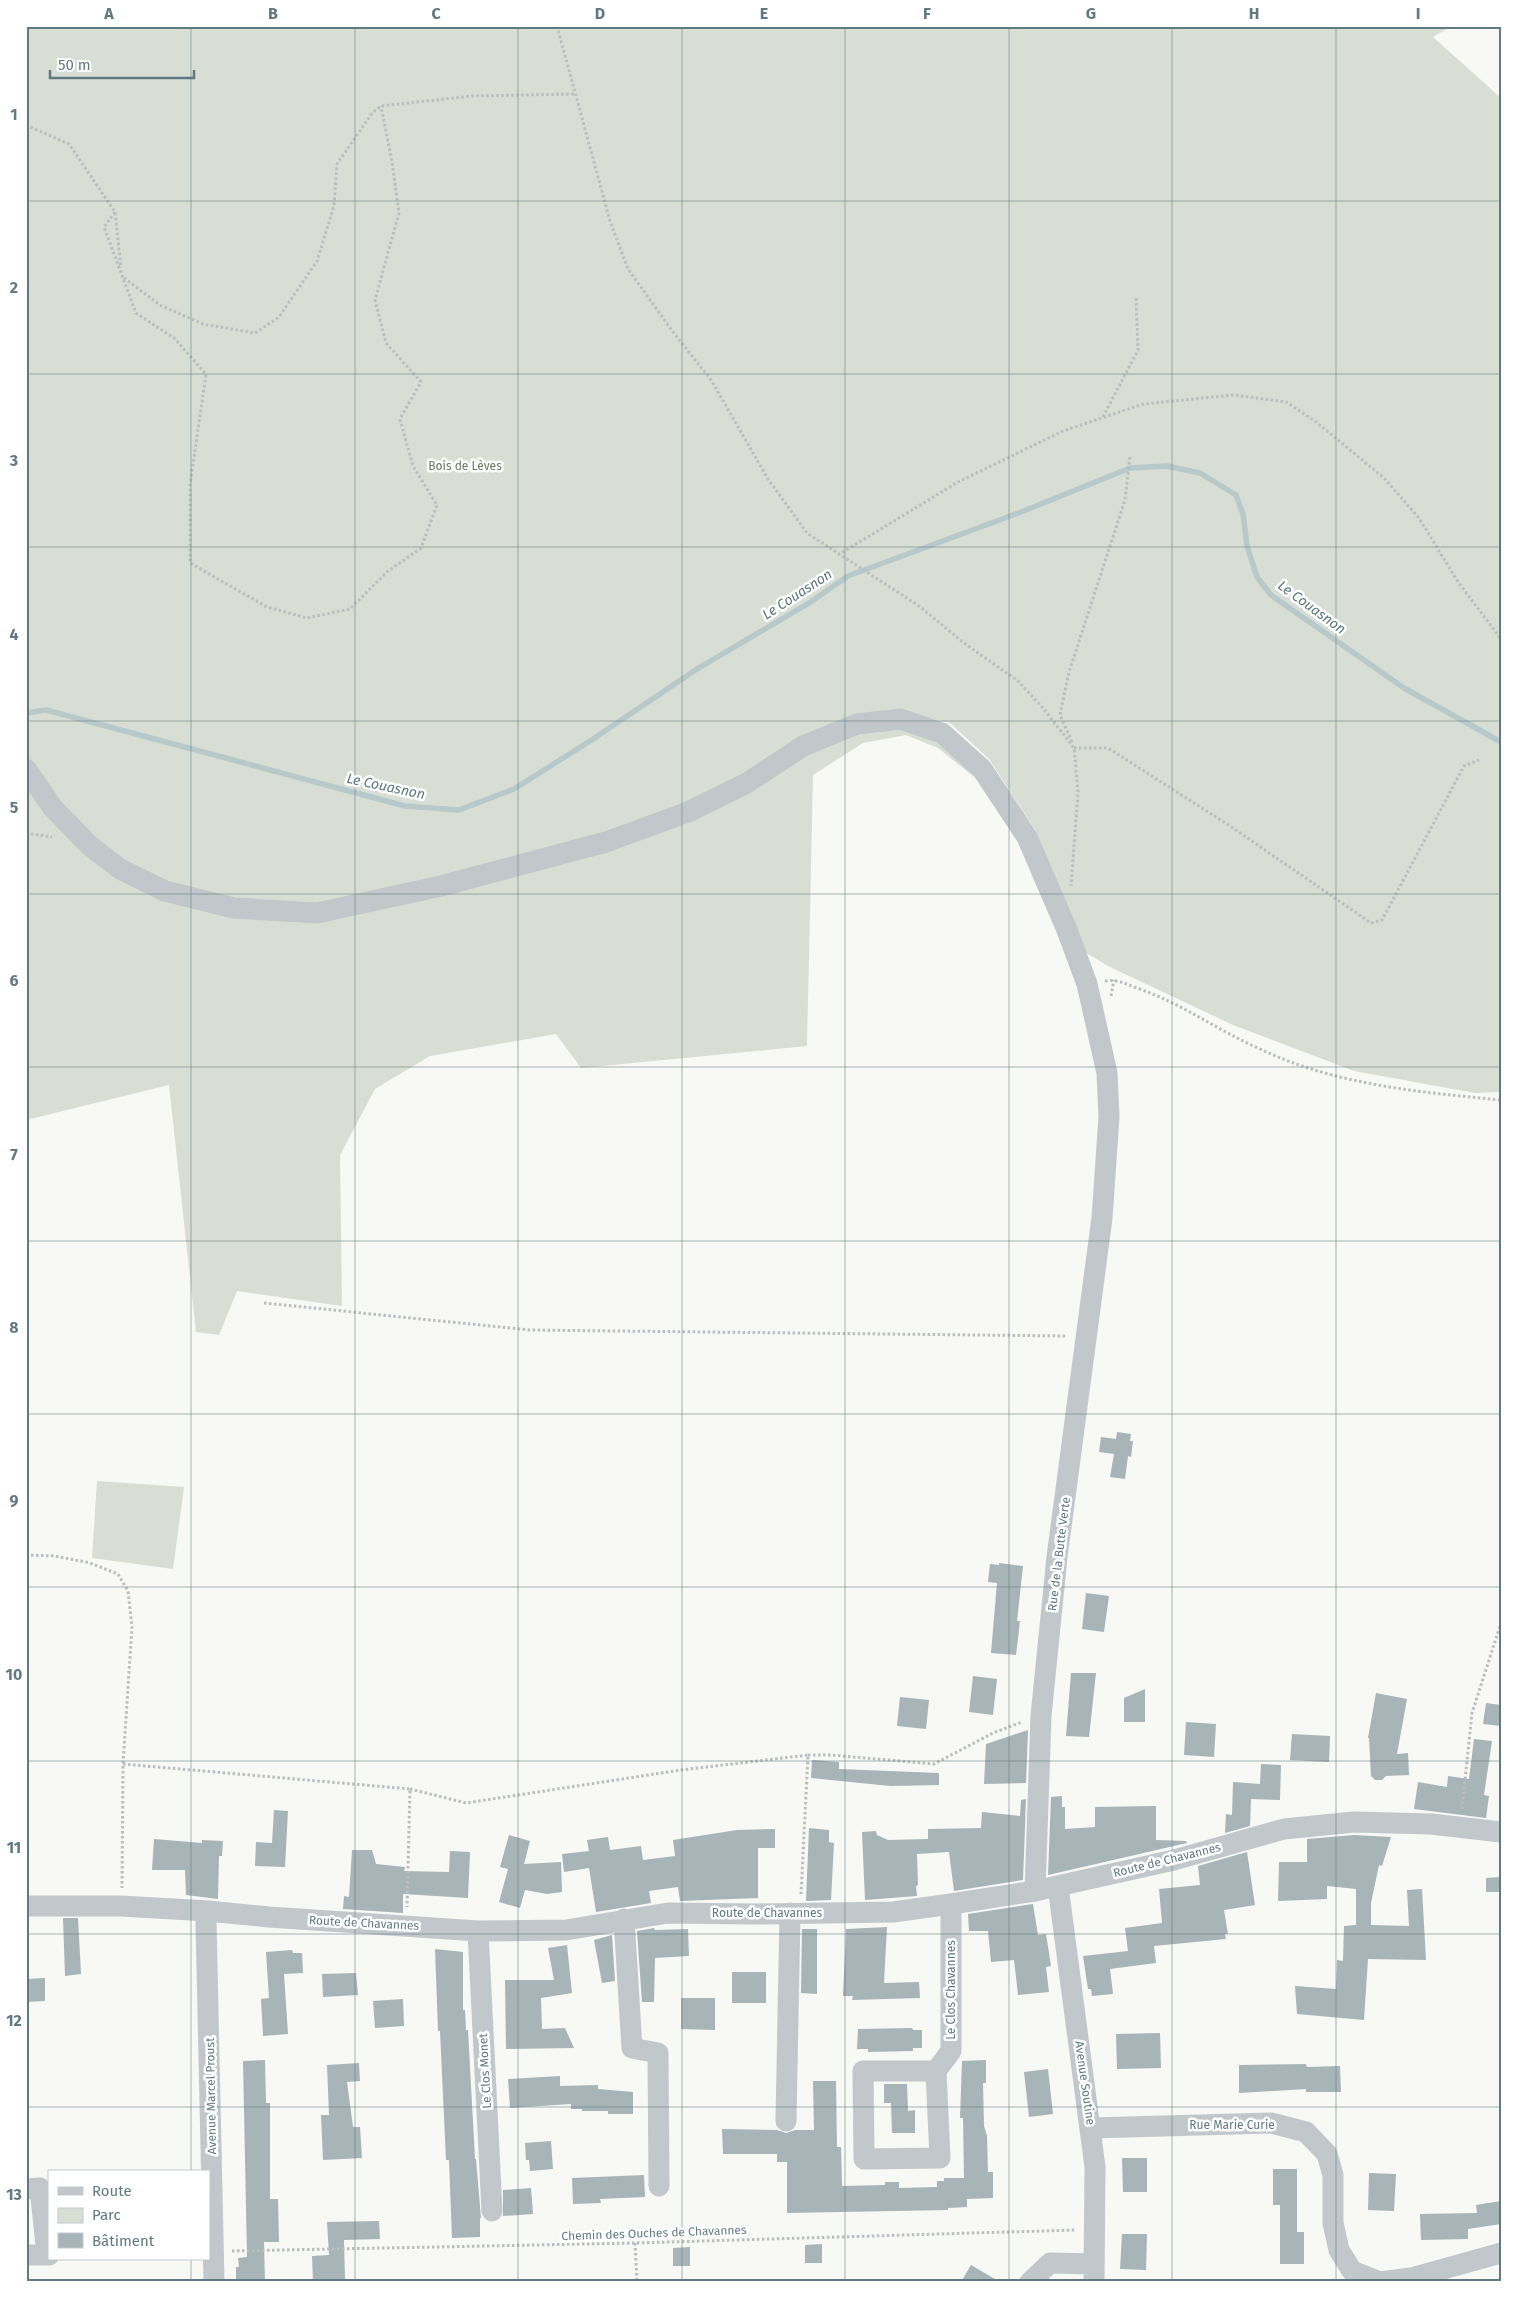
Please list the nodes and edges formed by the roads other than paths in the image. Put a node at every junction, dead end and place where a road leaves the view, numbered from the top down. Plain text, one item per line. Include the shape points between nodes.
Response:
1 (26, 769) edge
2 (1501, 1832) edge
3 (1058, 1886) junction
4 (1034, 1891) junction
5 (951, 1904) junction
6 (26, 1906) edge
7 (208, 1911) junction
8 (795, 1913) junction
9 (624, 1919) junction
10 (478, 1931) junction
11 (936, 2071) junction
12 (786, 2121) dead end
13 (1091, 2128) junction
14 (210, 2170) edge
15 (210, 2186) edge
16 (659, 2186) dead end
17 (26, 2189) edge
18 (492, 2211) dead end
19 (211, 2252) edge
20 (1501, 2253) edge
21 (41, 2255) edge
22 (1094, 2273) edge
23 (214, 2282) edge
24 (1030, 2282) edge

1 - 4 street, Rue de la Butte Verte via 52,808 89,846 120,869 165,891 234,908 317,913 441,886 606,842 688,812 747,783 803,746 857,724 900,719 942,733 982,769 1027,837 1067,930 1087,984 1108,1073 1109,1117 1102,1218 1057,1557 1041,1716
2 - 3 street, Route de Chavannes via 1431,1824 1354,1822 1284,1829 1174,1860
3 - 4 street, Route de Chavannes
3 - 13 street, Avenue Soutine
4 - 5 street, Route de Chavannes
5 - 8 street, Route de Chavannes via 893,1912
5 - 11 street, Le Clos Chavannes via 951,2051
6 - 7 street, Route de Chavannes via 122,1906
7 - 10 street, Route de Chavannes via 268,1918
7 - 14 street, Avenue Marcel Proust
8 - 9 street, Route de Chavannes via 668,1913
8 - 12 street
9 - 10 street, Route de Chavannes via 566,1930
9 - 16 street via 632,2048 658,2053
10 - 18 street, Le Clos Monet
11 - 11 street via 940,2158 864,2159 864,2071
13 - 20 street, Rue Marie Curie via 1271,2123 1306,2132 1327,2154 1333,2175 1333,2223 1339,2250 1352,2271 1380,2282 1411,2278
13 - 22 street, Avenue Soutine via 1095,2167
15 - 19 street, Avenue Marcel Proust
17 - 21 street via 40,2188
19 - 23 street, Avenue Marcel Proust
22 - 24 street via 1050,2263

